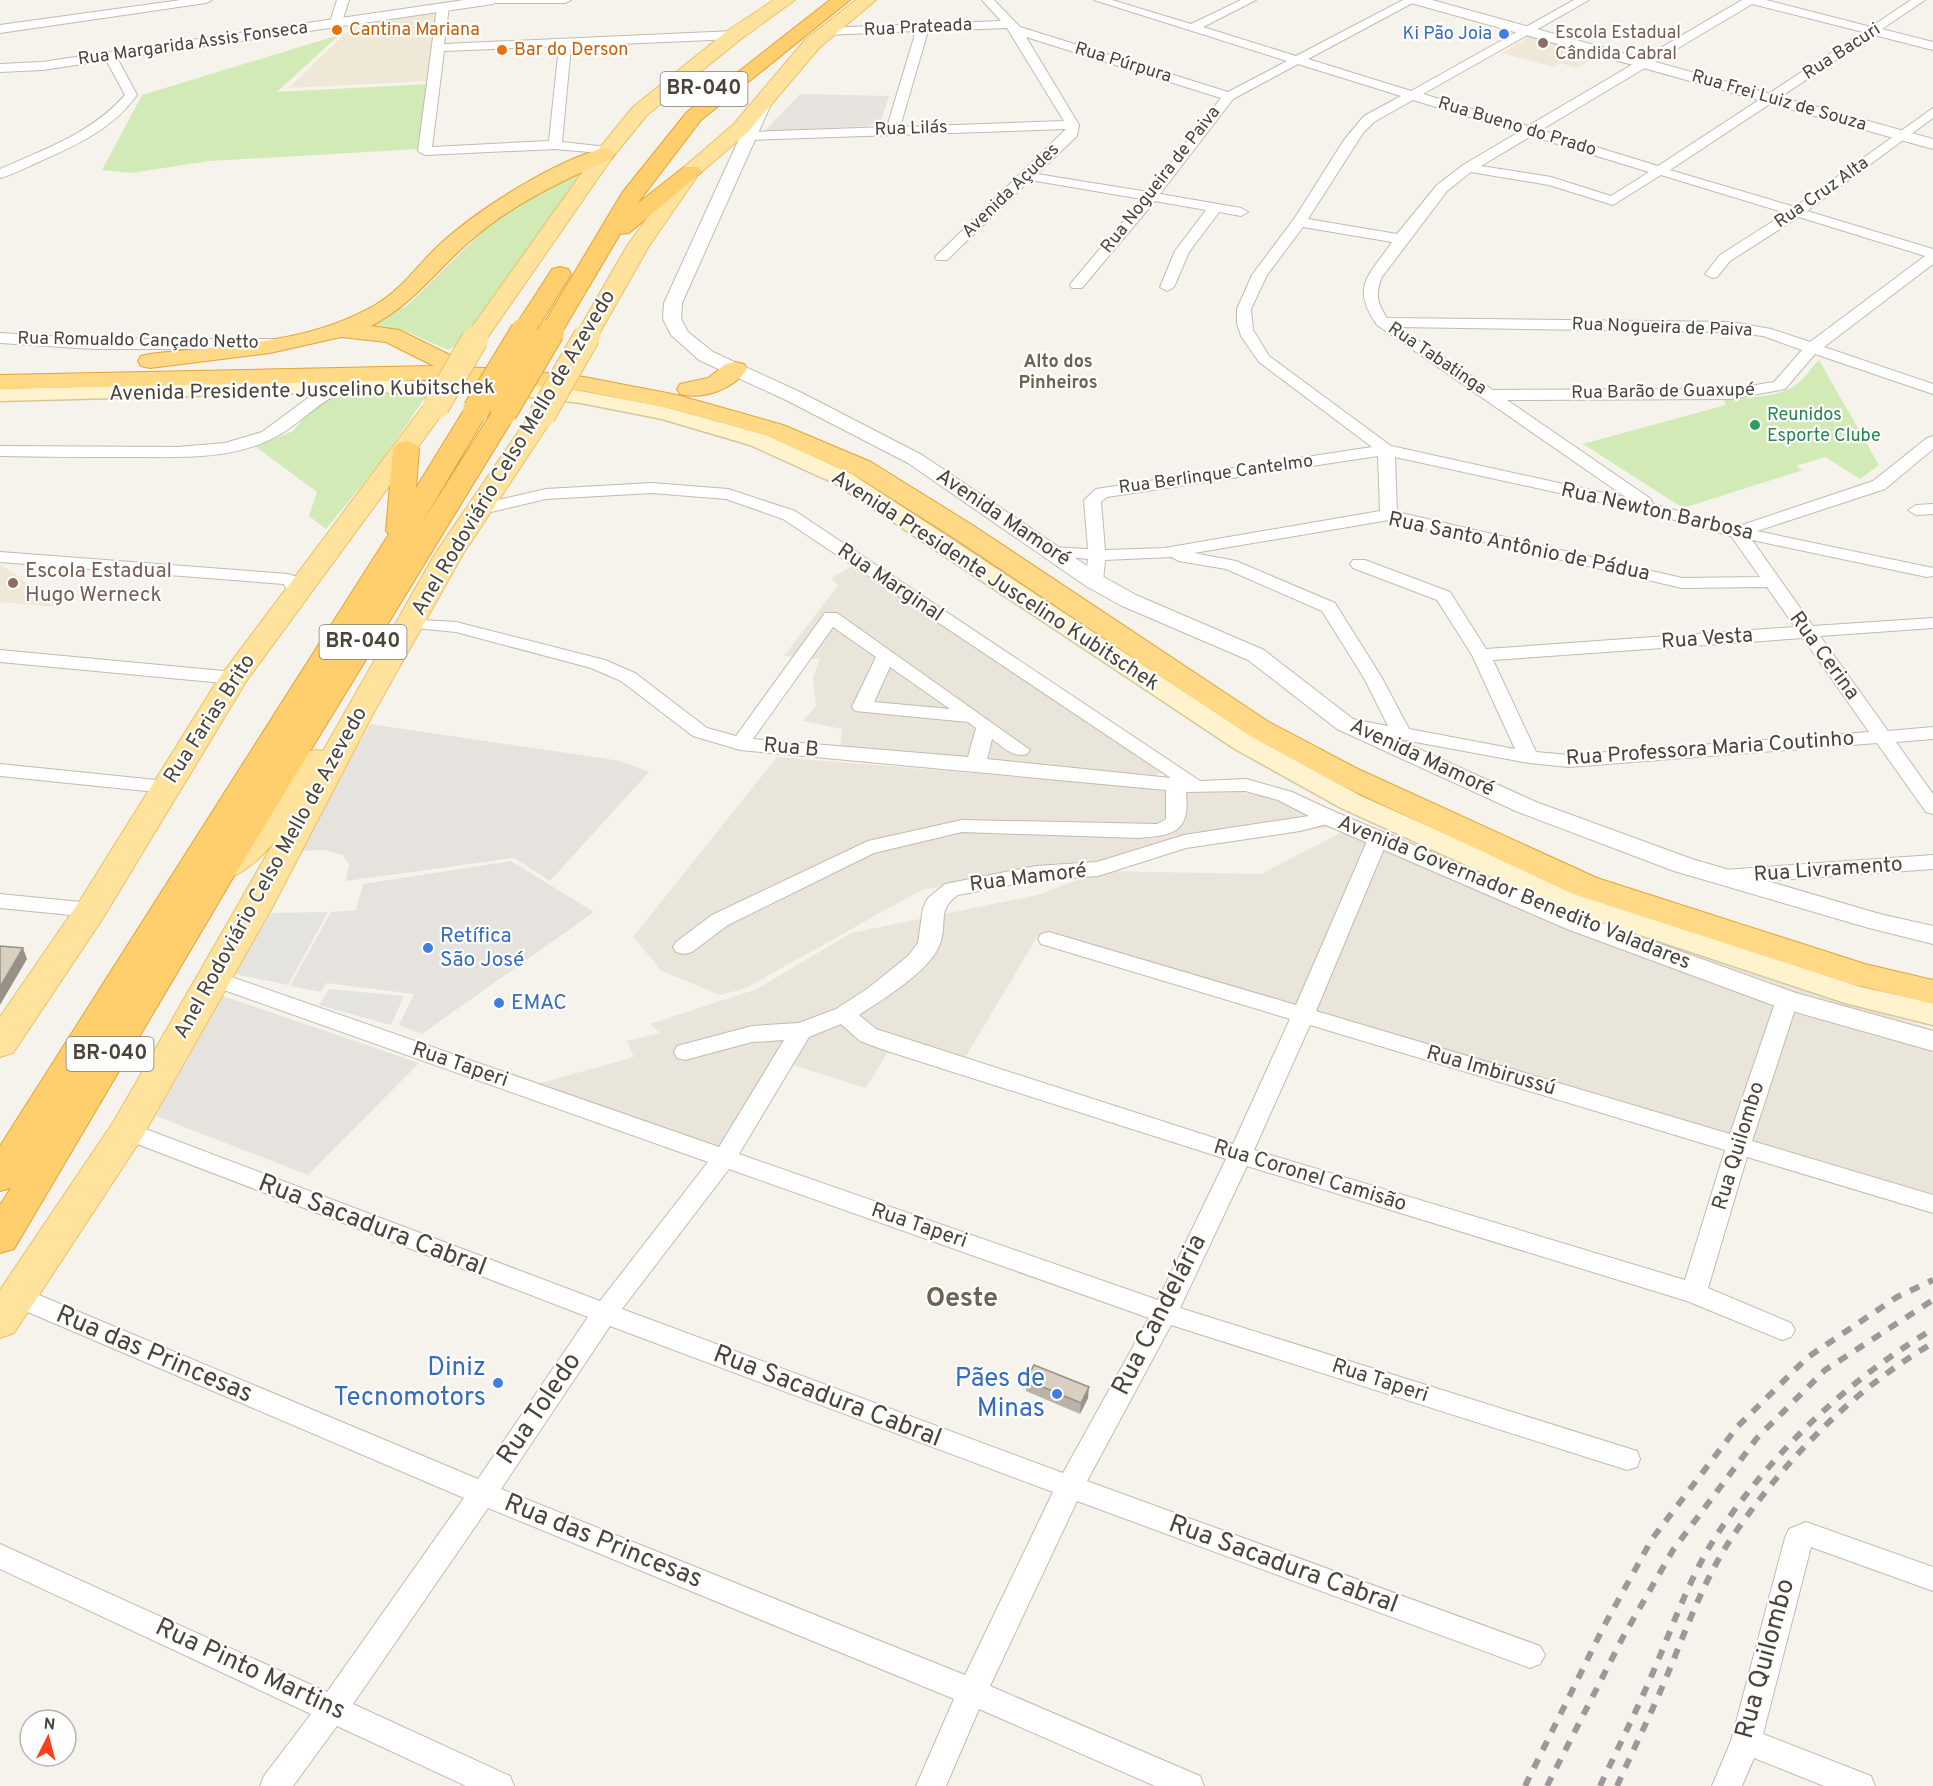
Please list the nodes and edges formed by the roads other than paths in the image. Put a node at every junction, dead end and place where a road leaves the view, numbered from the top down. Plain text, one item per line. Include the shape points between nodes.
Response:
1 (206, 0) edge
2 (343, 0) edge
3 (495, 0) edge
4 (566, 0) edge
5 (786, 0) edge
6 (817, 0) edge
7 (841, 0) edge
8 (867, 0) edge
9 (988, 0) edge
10 (1100, 0) edge
11 (1250, 0) edge
12 (1414, 0) edge
13 (1583, 0) edge
14 (1751, 0) edge
15 (1919, 0) edge
16 (443, 7) junction
17 (336, 22) junction
18 (1013, 27) junction
19 (923, 28) junction
20 (1192, 28) junction
21 (0, 29) edge
22 (826, 31) junction
23 (1526, 31) junction
24 (1875, 31) junction
25 (734, 35) junction
26 (565, 43) junction
27 (1933, 46) edge
28 (439, 48) junction
29 (110, 56) junction
30 (1295, 59) junction
31 (1644, 63) junction
32 (0, 68) edge
33 (1414, 95) junction
34 (1229, 96) junction
35 (1770, 98) junction
36 (764, 102) junction
37 (1933, 112) edge
38 (1072, 125) junction
39 (893, 130) junction
40 (1532, 131) junction
41 (1902, 135) junction
42 (749, 136) junction
43 (1933, 144) edge
44 (555, 145) junction
45 (606, 152) junction
46 (1468, 168) junction
47 (692, 171) junction
48 (1659, 171) junction
49 (0, 174) edge
50 (1028, 176) junction
51 (1151, 197) junction
52 (1215, 208) junction
53 (1241, 212) dead end
54 (1796, 213) junction
55 (1299, 222) junction
56 (1401, 239) junction
57 (1933, 256) edge
58 (942, 257) dead end
59 (594, 258) junction
60 (1712, 274) dead end
61 (1077, 285) dead end
62 (1167, 287) dead end
63 (1382, 322) junction
64 (336, 330) junction
65 (0, 338) edge
66 (276, 344) junction
67 (1812, 348) junction
68 (447, 363) junction
69 (94, 369) junction
70 (735, 369) junction
71 (0, 371) edge
72 (0, 382) edge
73 (340, 386) junction
74 (270, 389) junction
75 (689, 389) junction
76 (1933, 389) edge
77 (0, 395) edge
78 (1490, 395) junction
79 (490, 411) junction
80 (298, 413) junction
81 (1933, 441) edge
82 (406, 449) junction
83 (1386, 450) junction
84 (0, 452) edge
85 (499, 482) junction
86 (546, 494) junction
87 (1653, 509) junction
88 (1933, 509) edge
89 (478, 510) junction
90 (1916, 510) dead end
91 (1389, 515) junction
92 (1737, 532) junction
93 (399, 539) junction
94 (1054, 551) junction
95 (1165, 553) junction
96 (1097, 555) junction
97 (0, 557) edge
98 (1359, 564) dead end
99 (1927, 572) dead end
100 (1094, 581) junction
101 (1771, 582) junction
102 (296, 594) junction
103 (411, 623) junction
104 (1933, 623) edge
105 (1806, 633) junction
106 (886, 655) junction
107 (1481, 655) junction
108 (0, 656) edge
109 (234, 678) junction
110 (358, 714) junction
111 (980, 722) junction
112 (1345, 724) junction
113 (1933, 733) edge
114 (1402, 734) junction
115 (1882, 737) junction
116 (740, 744) junction
117 (1020, 750) dead end
118 (1529, 757) junction
119 (975, 764) junction
120 (0, 770) edge
121 (1175, 783) junction
122 (166, 787) junction
123 (1197, 787) junction
124 (1933, 808) edge
125 (1340, 810) junction
126 (1378, 839) junction
127 (1933, 862) edge
128 (221, 871) junction
129 (1723, 877) junction
130 (0, 901) edge
131 (91, 910) junction
132 (1933, 935) edge
133 (1049, 939) dead end
134 (684, 947) dead end
135 (1933, 973) edge
136 (215, 979) junction
137 (1933, 992) edge
138 (1787, 1000) junction
139 (844, 1014) junction
140 (1933, 1014) edge
141 (1304, 1016) junction
142 (801, 1031) junction
143 (1933, 1041) edge
144 (0, 1044) edge
145 (686, 1052) dead end
146 (127, 1131) junction
147 (1739, 1144) junction
148 (1239, 1155) junction
149 (725, 1157) junction
150 (0, 1177) edge
151 (1933, 1204) edge
152 (0, 1238) edge
153 (1694, 1293) junction
154 (9, 1310) edge
155 (1165, 1313) junction
156 (603, 1315) junction
157 (1782, 1330) dead end
158 (1627, 1459) dead end
159 (1070, 1488) junction
160 (483, 1494) junction
161 (0, 1556) edge
162 (1933, 1579) edge
163 (1530, 1655) dead end
164 (972, 1692) junction
165 (333, 1708) junction
166 (1746, 1741) junction
167 (275, 1786) edge
168 (499, 1786) edge
169 (931, 1786) edge
170 (1189, 1786) edge
171 (1727, 1786) edge
172 (1860, 1786) edge

1 - 21 street
2 - 17 street
3 - 4 street
3 - 16 street, Rua Margarida Assis Fonseca
5 - 25 main road
6 - 79 highway, Anel Rodoviário Celso Mello de Azevedo / BR-040, bridge via 739,58 675,114 640,152 524,331
7 - 59 highway, Anel Rodoviário Celso Mello de Azevedo / BR-040 via 694,116 633,193
8 - 22 main road, Anel Rodoviário Celso Mello de Azevedo
9 - 18 street, Avenida Açudes
10 - 20 street, Rua Bueno do Prado
11 - 20 street
12 - 23 street, Rua Frei Luiz de Souza
12 - 30 street, Rua Nogueira de Paiva
13 - 23 street
14 - 24 street
14 - 31 street, Rua Tabatinga
15 - 24 street, Rua Bacuri
16 - 17 street, Rua Margarida Assis Fonseca
16 - 28 street
17 - 29 street, Rua Margarida Assis Fonseca
18 - 19 street, Rua Prateada
18 - 34 street, Rua Púrpura
18 - 38 street, Avenida Açudes
19 - 22 street, Rua Prateada
19 - 39 street
20 - 30 street, Rua Bueno do Prado
22 - 36 main road, Anel Rodoviário Celso Mello de Azevedo
23 - 31 street, Rua Frei Luiz de Souza
23 - 33 street
24 - 27 street
24 - 35 street, Rua Bacuri
25 - 26 street
25 - 45 main road via 640,111
26 - 28 street
26 - 44 street
28 - 44 street via 425,152
29 - 32 street, Rua Margarida Assis Fonseca
29 - 49 street via 131,95 120,111 99,126
30 - 33 street, Rua Bueno do Prado
30 - 34 street, Rua Nogueira de Paiva
31 - 35 street, Rua Frei Luiz de Souza
31 - 40 street, Rua Tabatinga
33 - 40 street, Rua Bueno do Prado
33 - 55 street via 1369,119 1354,134
34 - 51 street, Rua Nogueira de Paiva
35 - 41 street, Rua Frei Luiz de Souza
35 - 48 street, Rua Bacuri
36 - 42 street, Avenida Mamoré
36 - 47 main road, Anel Rodoviário Celso Mello de Azevedo
37 - 41 street, Rua Cruz Alta
38 - 39 street, Rua Lilás
38 - 50 street, Avenida Açudes via 1072,133
39 - 42 street, Rua Lilás
40 - 46 street, Rua Tabatinga
40 - 48 street, Rua Bueno do Prado
41 - 43 street, Rua Frei Luiz de Souza
41 - 54 street, Rua Cruz Alta
42 - 70 street, Avenida Mamoré via 673,303 672,319 680,335 706,356
44 - 45 street
45 - 64 highway via 503,206 452,245 398,300 366,319
45 - 82 main road, Rua Farias Brito, bridge via 476,339
46 - 48 street, Rua Bacuri via 1551,181 1613,201
46 - 56 street, Rua Tabatinga via 1442,188
47 - 59 highway via 625,224
47 - 85 main road, Anel Rodoviário Celso Mello de Azevedo, bridge via 638,246 542,415
48 - 54 street, Rua Bueno do Prado
50 - 51 street
50 - 58 street, Avenida Açudes
51 - 52 street
51 - 61 street, Rua Nogueira de Paiva
52 - 53 street
52 - 62 street via 1182,251
54 - 57 street, Rua Bueno do Prado
54 - 60 street, Rua Cruz Alta via 1725,258
55 - 56 street
55 - 83 street via 1251,290 1244,308 1244,325 1250,341 1286,377
56 - 63 street, Rua Tabatinga via 1370,291 1372,307
57 - 67 street, Rua Barão de Guaxupé
59 - 79 highway, Anel Rodoviário Celso Mello de Azevedo / BR-040, bridge via 551,332
63 - 67 street, Rua Nogueira de Paiva via 1732,327 1766,332
63 - 78 street, Rua Tabatinga
64 - 66 highway
64 - 68 highway via 391,335
65 - 66 street, Rua Romualdo Cançado Netto via 94,344
66 - 69 highway
67 - 76 street, Rua Nogueira de Paiva
67 - 78 street, Rua Barão de Guaxupé via 1779,386 1760,390 1730,394
68 - 69 highway, Avenida Presidente Juscelino Kubitschek
68 - 75 highway, Avenida Presidente Juscelino Kubitschek via 590,370
69 - 71 highway, Avenida Presidente Juscelino Kubitschek
70 - 75 highway via 716,384
70 - 94 street, Avenida Mamoré via 915,459
72 - 137 highway, Avenida Presidente Juscelino Kubitschek via 428,373 511,376 584,384 677,402 774,430 862,468 964,531 1258,728 1347,776 1585,886 1860,975
73 - 74 main road, Avenida Presidente Juscelino Kubitschek
73 - 80 street via 322,393
73 - 125 main road, Avenida Presidente Juscelino Kubitschek via 504,388 581,397 665,413 758,440 844,479
74 - 77 main road, Avenida Presidente Juscelino Kubitschek
74 - 80 street via 287,392
75 - 135 highway, Avenida Presidente Juscelino Kubitschek via 789,418 880,456 1321,742 1588,864 1866,958
78 - 87 street, Rua Tabatinga
79 - 93 highway, Anel Rodoviário Celso Mello de Azevedo / BR-040
79 - 128 highway, Anel Rodoviário Celso Mello de Azevedo / BR-040
80 - 84 street via 258,440 224,449
81 - 92 street via 1879,485
82 - 93 highway
82 - 102 main road, Rua Farias Brito
83 - 87 street, Rua Newton Barbosa
83 - 91 street
83 - 96 street, Rua Berlinque Cantelmo via 1102,494 1092,500
85 - 86 street, Rua Marginal
85 - 89 main road, Anel Rodoviário Celso Mello de Azevedo
86 - 89 street, Rua Marginal
86 - 123 street, Rua Marginal via 651,488 728,494 789,515
87 - 92 street, Rua Newton Barbosa
88 - 90 street
89 - 103 main road, Anel Rodoviário Celso Mello de Azevedo
91 - 95 street, Rua Santo Antônio de Pádua
91 - 101 street, Rua Santo Antônio de Pádua via 1682,583
92 - 99 street, Rua Newton Barbosa
92 - 101 street, Rua Cerina
93 - 150 highway, Anel Rodoviário Celso Mello de Azevedo / BR-040
94 - 96 street, Rua Santo Antônio de Pádua
94 - 100 street, Avenida Mamoré
95 - 96 street, Rua Santo Antônio de Pádua
95 - 114 street via 1230,565 1329,607
96 - 100 street, Rua Berlinque Cantelmo
97 - 102 street via 288,579 294,582
98 - 107 street via 1444,596
100 - 112 street, Avenida Mamoré via 1128,600 1256,655
101 - 105 street, Rua Cerina
102 - 109 main road, Rua Farias Brito
103 - 110 main road, Anel Rodoviário Celso Mello de Azevedo
103 - 116 street, Rua B via 456,627 598,664 628,678 700,732
104 - 105 street, Rua Vesta
105 - 107 street, Rua Vesta
105 - 115 street, Rua Cerina
106 - 111 street
106 - 111 street via 862,707
106 - 116 street via 831,617
107 - 118 street
108 - 109 street
109 - 122 main road, Rua Farias Brito
110 - 128 main road via 315,759 261,837
110 - 136 main road, Anel Rodoviário Celso Mello de Azevedo
111 - 117 street
111 - 119 street
112 - 114 street, Rua Professora Maria Coutinho
112 - 129 street, Avenida Mamoré via 1527,807
113 - 115 street, Rua Professora Maria Coutinho
114 - 118 street, Rua Professora Maria Coutinho
115 - 118 street, Rua Professora Maria Coutinho via 1569,761
115 - 124 street, Rua Cerina
116 - 119 street, Rua B
119 - 121 street, Rua B
120 - 122 street
121 - 123 street, Rua B
121 - 134 street via 1178,812 1175,822 1162,830 962,826 868,848 720,920
122 - 131 main road, Rua Farias Brito
123 - 125 street, Rua B via 1246,785
125 - 126 street, Avenida Governador Benedito Valadares
125 - 139 street, Rua Mamoré via 1300,825 1184,842 1098,869 1036,873 952,889 939,898 934,908 929,944 916,961
125 - 140 main road, Avenida Presidente Juscelino Kubitschek via 1572,902 1856,996
126 - 138 street, Avenida Governador Benedito Valadares via 1576,923
126 - 141 street, Rua Candelária
127 - 129 street, Rua Livramento
128 - 152 highway, Anel Rodoviário Celso Mello de Azevedo / BR-040
129 - 132 street, Avenida Mamoré
130 - 131 street
131 - 144 main road, Rua Farias Brito
133 - 141 street, Rua Imbirussú
136 - 146 main road, Anel Rodoviário Celso Mello de Azevedo
136 - 149 street, Rua Taperi
138 - 143 street, Avenida Governador Benedito Valadares
138 - 147 street, Rua Quilombo
139 - 142 street, Rua Mamoré
139 - 148 street, Rua Coronel Camisão via 868,1035
141 - 147 street, Rua Imbirussú
141 - 148 street, Rua Candelária
142 - 145 street, Rua Mamoré via 752,1034
142 - 149 street, Rua Toledo
146 - 154 main road, Anel Rodoviário Celso Mello de Azevedo
146 - 156 street, Rua Sacadura Cabral
147 - 151 street, Rua Imbirussú
147 - 153 street, Rua Quilombo
148 - 153 street, Rua Coronel Camisão
148 - 155 street, Rua Candelária
149 - 155 street, Rua Taperi
149 - 156 street, Rua Toledo
153 - 157 street, Rua Coronel Camisão
154 - 160 street, Rua das Princesas
155 - 158 street, Rua Taperi
155 - 159 street, Rua Candelária
156 - 159 street, Rua Sacadura Cabral
156 - 160 street, Rua Toledo
159 - 163 street, Rua Sacadura Cabral
159 - 164 street, Rua Candelária
160 - 164 street, Rua das Princesas
160 - 165 street, Rua Toledo
161 - 165 street, Rua Pinto Martins
162 - 166 street, Rua Quilombo via 1806,1534 1799,1538
164 - 169 street, Rua Candelária
164 - 170 street, Rua das Princesas
165 - 167 street, Rua Toledo
165 - 168 street, Rua Pinto Martins
166 - 171 street, Rua Quilombo
166 - 172 street

